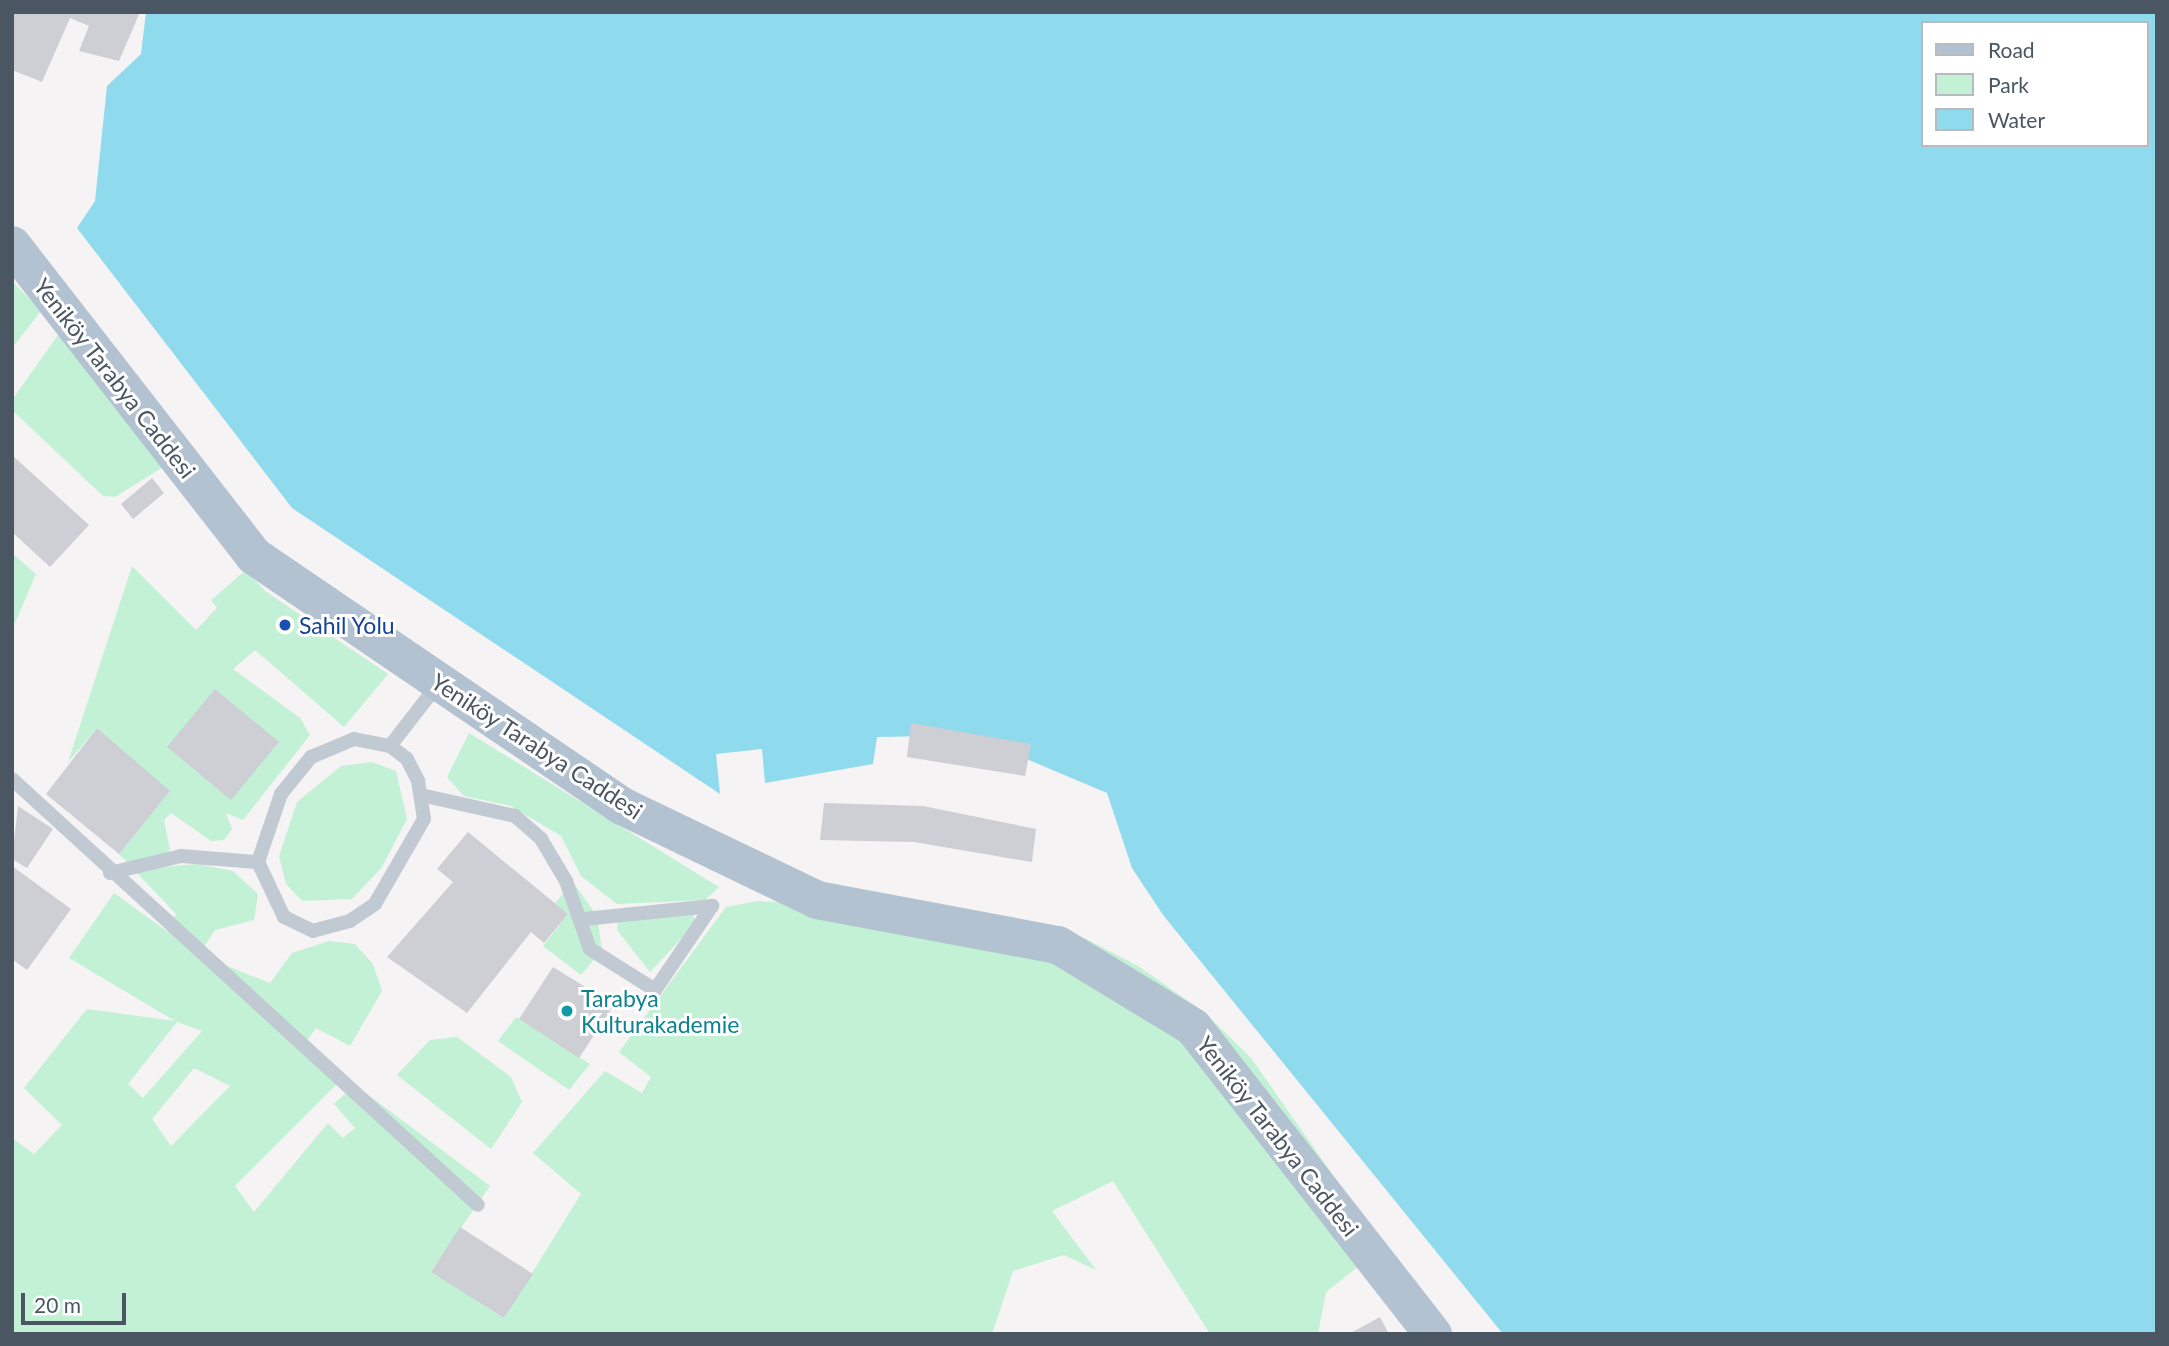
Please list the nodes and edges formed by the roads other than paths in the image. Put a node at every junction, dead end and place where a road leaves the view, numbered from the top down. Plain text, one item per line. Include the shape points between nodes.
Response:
1 (12, 245) edge
2 (439, 682) junction
3 (390, 746) junction
4 (12, 779) edge
5 (421, 795) junction
6 (257, 862) junction
7 (110, 873) junction
8 (584, 919) junction
9 (478, 1205) dead end
10 (1433, 1334) edge

1 - 2 main road, Yeniköy Tarabya Caddesi via 254,556
2 - 3 lane
2 - 10 main road, Yeniköy Tarabya Caddesi via 622,806 817,900 1058,945 1193,1027
3 - 5 lane via 407,759
3 - 6 lane via 354,739 311,757 281,794
4 - 7 lane
5 - 6 lane via 424,819 412,847 375,904 350,921 313,931 284,917
5 - 8 lane via 515,816 541,839
6 - 7 lane via 181,856
7 - 9 lane
8 - 8 lane via 590,949 655,990 712,906

